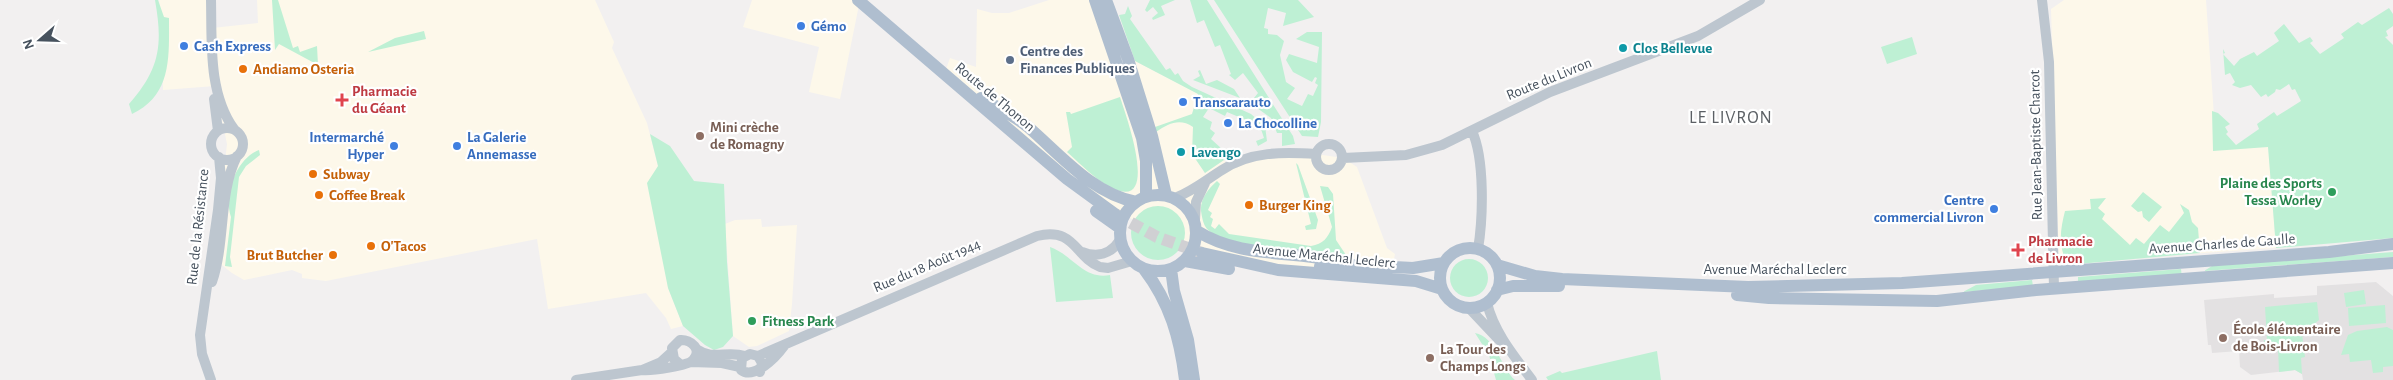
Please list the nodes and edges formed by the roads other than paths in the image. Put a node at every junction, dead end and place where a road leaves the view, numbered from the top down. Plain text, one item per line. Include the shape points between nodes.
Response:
1 (210, 0) edge
2 (858, 0) edge
3 (868, 0) edge
4 (1095, 0) edge
5 (1105, 0) edge
6 (1760, 0) edge
7 (2042, 0) edge
8 (907, 44) junction
9 (214, 74) junction
10 (981, 98) junction
11 (234, 129) junction
12 (218, 131) junction
13 (1472, 131) junction
14 (1316, 154) junction
15 (237, 156) junction
16 (219, 157) junction
17 (1343, 158) junction
18 (1205, 183) junction
19 (1171, 196) junction
20 (1141, 199) junction
21 (1196, 226) junction
22 (1120, 234) junction
23 (2393, 244) edge
24 (1478, 249) junction
25 (1203, 250) tunnel mouth
26 (1082, 252) junction
27 (1185, 260) junction
28 (1132, 261) junction
29 (2192, 262) junction
30 (1444, 263) junction
31 (2393, 263) edge
32 (1497, 265) junction
33 (1144, 269) junction
34 (1171, 269) junction
35 (1356, 271) junction
36 (1387, 273) junction
37 (2054, 273) junction
38 (1970, 280) junction
39 (2189, 280) junction
40 (1936, 282) junction
41 (1902, 283) junction
42 (1442, 289) junction
43 (2054, 289) junction
44 (1497, 290) junction
45 (1952, 299) junction
46 (206, 300) junction
47 (1904, 300) junction
48 (1937, 301) junction
49 (1487, 303) junction
50 (1470, 308) junction
51 (784, 346) junction
52 (1508, 348) junction
53 (696, 349) junction
54 (672, 352) junction
55 (746, 356) junction
56 (758, 356) junction
57 (691, 362) junction
58 (680, 364) junction
59 (740, 367) junction
60 (642, 370) junction
61 (760, 372) junction
62 (211, 380) edge
63 (576, 380) edge
64 (1185, 380) edge
65 (1194, 380) edge
66 (1532, 380) edge

1 - 9 street
2 - 8 main road, Route de Thonon
3 - 10 main road, Route de Thonon
4 - 20 main road via 1142,138 1146,161
5 - 19 main road
6 - 13 street, Route du Livron via 1698,36 1550,92
7 - 37 street, Rue Jean-Baptiste Charcot via 2049,62
8 - 10 main road, Route de Thonon via 1067,179 1117,211
8 - 22 main road via 977,114
9 - 11 street via 221,106
9 - 12 street
10 - 20 main road via 1022,122 1106,191 1116,197
11 - 12 street
11 - 15 street via 243,142
12 - 16 street via 212,139 212,146
13 - 17 street, Route du Livron via 1419,152
13 - 24 street via 1482,215
14 - 17 street via 1322,146 1331,143 1339,148
14 - 17 street via 1319,165 1329,170 1338,167
14 - 18 street via 1278,152 1253,156 1228,166
15 - 16 street via 228,160
15 - 46 street, Rue de la Résistance via 227,184 217,267
16 - 46 street, Rue de la Résistance via 220,183
18 - 19 street
18 - 21 street via 1196,202
19 - 20 main road
19 - 21 main road via 1189,210
20 - 22 main road via 1124,216
21 - 27 main road via 1193,250
21 - 35 main road via 1218,242 1320,258
22 - 26 street via 1112,249 1104,254
22 - 28 main road via 1125,252
23 - 29 main road, Avenue Charles de Gaulle
24 - 30 main road via 1458,250
24 - 32 main road
25 - 35 main road, Avenue Maréchal Leclerc
26 - 28 street, Rue du 18 Août 1944 via 1093,263 1103,267
26 - 51 street, Rue du 18 Août 1944 via 1062,236 1037,236
27 - 34 main road
27 - 35 main road via 1278,278 1322,280
28 - 33 main road
29 - 37 main road, Avenue Charles de Gaulle
29 - 39 main road
30 - 36 main road, Avenue Maréchal Leclerc
30 - 42 main road via 1440,276
31 - 39 main road, Avenue Charles de Gaulle
32 - 41 main road, Avenue Maréchal Leclerc via 1546,278 1636,283 1748,287
32 - 44 main road via 1500,279
33 - 34 main road
33 - 64 main road via 1162,295 1172,318 1180,342
34 - 65 main road
35 - 36 main road, Avenue Maréchal Leclerc
36 - 42 main road, Avenue Maréchal Leclerc
37 - 38 main road, Avenue Maréchal Leclerc
37 - 43 street, Rue Jean-Baptiste Charcot
38 - 40 main road, Avenue Maréchal Leclerc
38 - 45 main road via 1958,287
39 - 43 main road, Avenue Charles de Gaulle
40 - 41 main road, Avenue Maréchal Leclerc
40 - 48 main road
41 - 47 main road via 1900,292
42 - 50 main road via 1452,302
43 - 45 main road, Avenue Maréchal Leclerc
44 - 47 main road, Avenue Maréchal Leclerc via 1513,286 1563,286 1769,298
44 - 49 main road
45 - 48 main road, Avenue Maréchal Leclerc
46 - 62 street, Rue de la Résistance via 200,335 202,354
47 - 48 main road, Avenue Maréchal Leclerc
49 - 50 main road
49 - 52 street via 1493,322
50 - 52 street
51 - 56 street, Rue du 18 Août 1944
51 - 61 street, Rue du 18 Août 1944 via 771,364
52 - 66 street
53 - 54 street via 692,342 684,340 677,342
53 - 55 street via 710,356 729,353
53 - 57 street via 696,356
54 - 58 street via 674,360
54 - 60 street via 661,362
55 - 56 street
55 - 59 street via 740,361
56 - 61 street via 762,363
57 - 58 street
57 - 59 street
58 - 60 street via 660,371
59 - 61 street via 748,376
60 - 63 street

